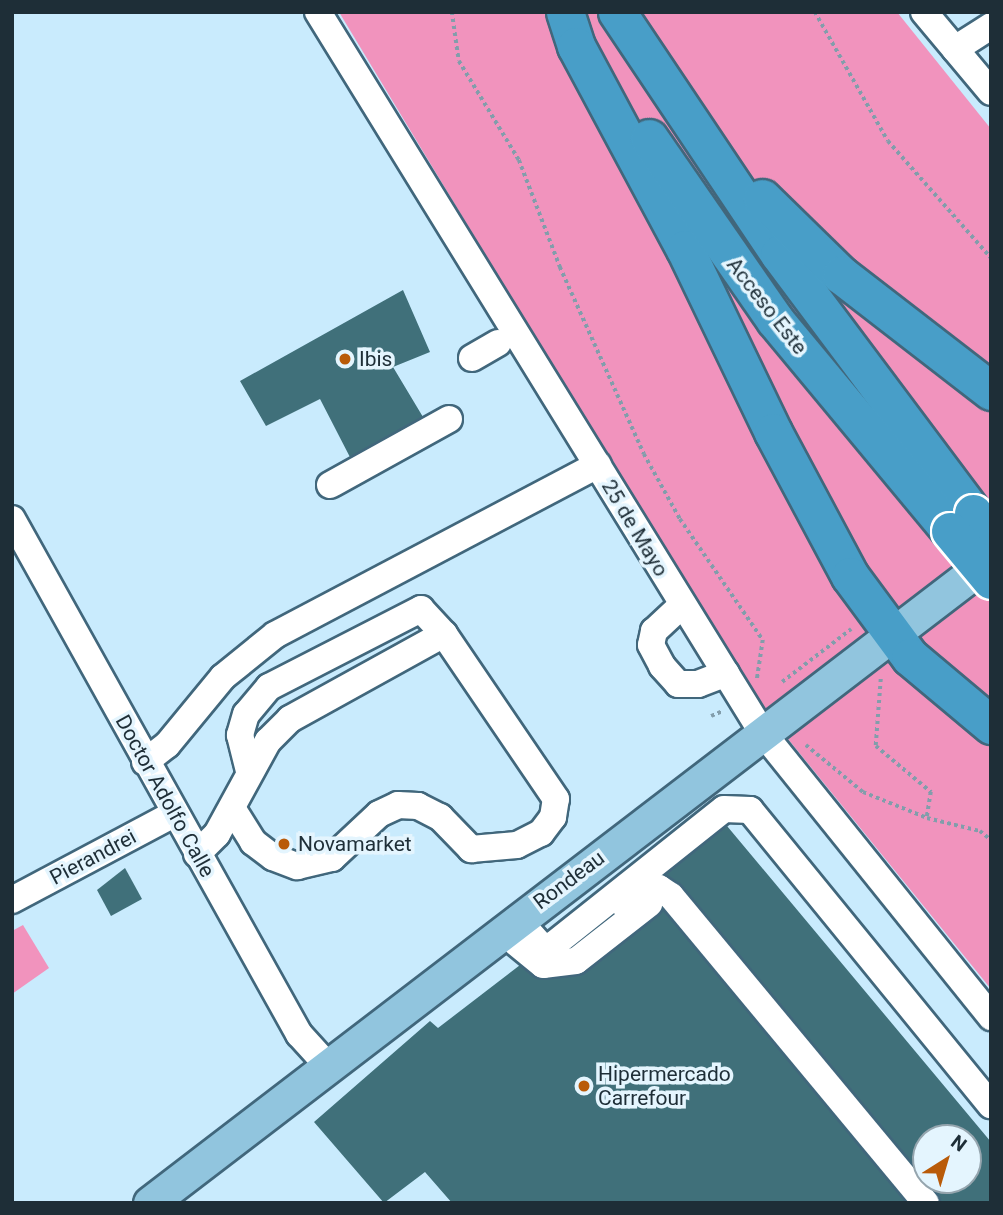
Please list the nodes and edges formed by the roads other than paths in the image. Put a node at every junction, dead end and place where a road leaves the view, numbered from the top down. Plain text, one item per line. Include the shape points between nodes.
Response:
1 (318, 12) edge
2 (565, 12) edge
3 (570, 12) edge
4 (617, 12) edge
5 (924, 12) edge
6 (991, 26) edge
7 (955, 49) junction
8 (649, 62) junction
9 (991, 92) edge
10 (498, 343) dead end
11 (472, 358) dead end
12 (991, 391) edge
13 (449, 419) dead end
14 (598, 465) junction
15 (330, 485) dead end
16 (12, 519) edge
17 (971, 527) edge
18 (991, 559) edge
19 (991, 580) edge
20 (681, 606) junction
21 (892, 633) junction
22 (444, 634) junction
23 (726, 673) junction
24 (991, 725) edge
25 (762, 732) junction
26 (145, 762) junction
27 (249, 771) junction
28 (232, 808) junction
29 (174, 814) junction
30 (197, 854) junction
31 (13, 897) edge
32 (649, 904) dead end
33 (510, 924) junction
34 (555, 965) junction
35 (991, 1017) edge
36 (328, 1066) junction
37 (991, 1105) edge
38 (150, 1203) edge
39 (926, 1203) edge

1 - 14 street, 25 de Mayo
2 - 21 highway via 576,46 731,337 773,432 850,576
3 - 17 highway, Acceso Este via 687,195 768,310
4 - 8 highway, Acceso Este
5 - 7 street
6 - 7 street
7 - 9 street
8 - 12 highway via 785,223 851,284
8 - 17 highway, Acceso Este
10 - 11 street
13 - 15 street
14 - 20 street, 25 de Mayo
14 - 26 street via 275,635 223,677 167,745
16 - 26 street, Doctor Adolfo Calle
17 - 19 highway, Acceso Este, bridge
18 - 21 main road, Rondeau
20 - 23 street, 25 de Mayo
20 - 23 street via 654,631 651,645 662,666 678,684 698,684
21 - 24 highway via 910,657
21 - 25 main road, Rondeau
22 - 27 street via 290,719 268,741
22 - 27 street via 430,615 421,609 411,611 269,687 246,714 240,736
22 - 28 street via 556,799 553,817 541,833 517,845 471,849 440,817 418,806 398,805 380,814 332,858 297,866 273,857 253,842
23 - 25 street, 25 de Mayo
25 - 33 main road, Rondeau
25 - 35 street, 25 de Mayo
26 - 29 street, Doctor Adolfo Calle
27 - 28 street
28 - 30 street
29 - 30 street, Doctor Adolfo Calle
29 - 31 street, Pierandrei
30 - 36 street, Doctor Adolfo Calle via 299,1034
32 - 34 street via 576,961
33 - 34 street via 543,965
33 - 36 main road, Rondeau
33 - 37 street via 542,947 553,945 724,808 750,810
34 - 39 street via 647,889 659,888 688,914
36 - 38 main road, Rondeau

